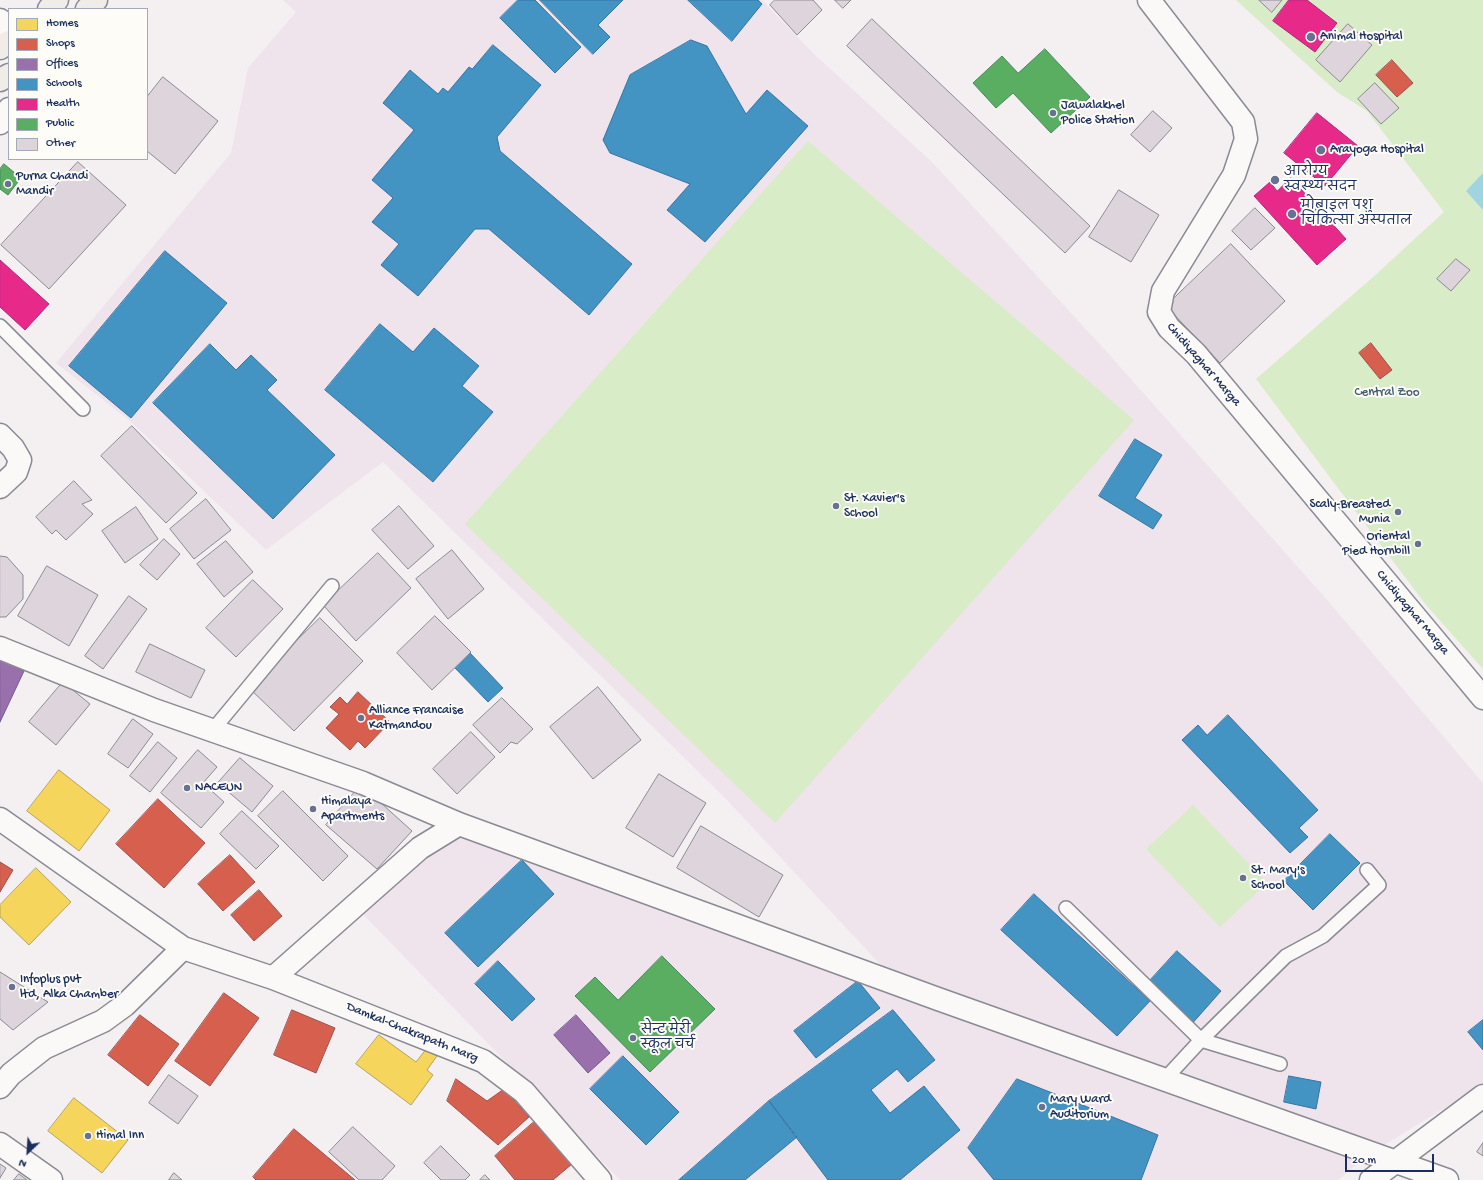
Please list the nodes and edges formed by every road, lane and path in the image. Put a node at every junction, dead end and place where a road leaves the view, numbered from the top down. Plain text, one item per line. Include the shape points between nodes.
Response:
1 (57, 0) edge
2 (96, 0) edge
3 (1149, 0) edge
4 (49, 8) edge
5 (89, 8) edge
6 (0, 20) edge
7 (8, 27) edge
8 (8, 111) edge
9 (0, 123) edge
10 (0, 326) edge
11 (83, 409) dead end
12 (0, 435) edge
13 (0, 487) edge
14 (332, 586) dead end
15 (0, 648) edge
16 (1483, 698) edge
17 (212, 731) junction
18 (0, 819) edge
19 (459, 824) junction
20 (1367, 870) dead end
21 (1066, 908) dead end
22 (183, 948) junction
23 (273, 978) junction
24 (1201, 1040) junction
25 (1280, 1064) dead end
26 (4, 1076) edge
27 (1165, 1079) junction
28 (1483, 1096) edge
29 (0, 1144) edge
30 (1396, 1161) junction
31 (52, 1180) edge
32 (600, 1180) edge
33 (1371, 1180) edge
34 (1447, 1180) edge

1 - 4 main road
2 - 5 main road
3 - 16 street, Chidiyaghar Marga via 1243,122 1246,139 1234,175 1163,292 1159,312 1169,328 1196,354
6 - 7 street
8 - 9 street
10 - 11 lane
12 - 13 street via 13,448 20,460 16,472
14 - 17 lane
15 - 17 street
17 - 19 street via 363,783
18 - 22 street, Damkal-Chakrapath Marg
19 - 23 street via 420,848
19 - 27 street
20 - 24 lane via 1379,885 1323,936 1286,956
21 - 24 lane
22 - 23 street, Damkal-Chakrapath Marg
22 - 26 street via 125,1005 104,1021 44,1048
23 - 32 street, Damkal-Chakrapath Marg via 483,1061 524,1092
24 - 25 lane
24 - 27 lane
27 - 30 street
28 - 30 street
29 - 31 street
30 - 33 street
30 - 34 street

